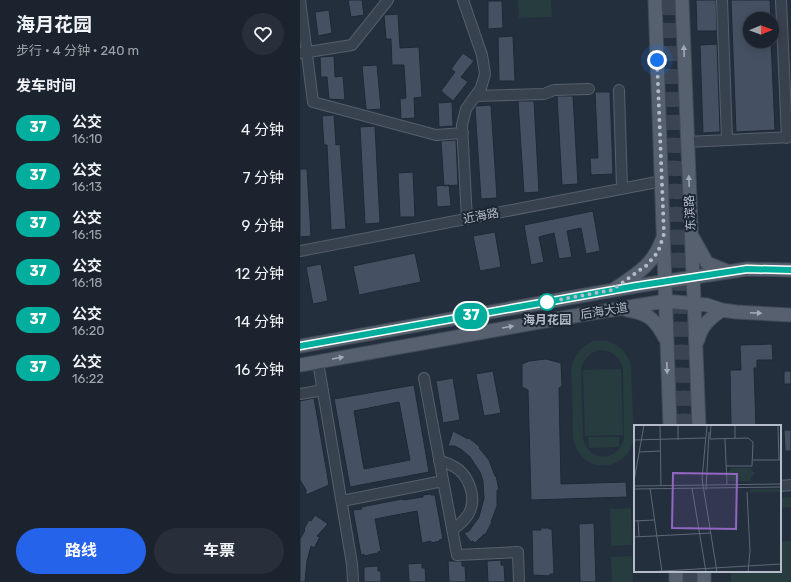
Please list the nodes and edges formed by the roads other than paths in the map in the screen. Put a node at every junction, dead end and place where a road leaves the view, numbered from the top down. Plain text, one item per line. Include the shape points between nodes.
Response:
1 (300, 0) edge
2 (388, 0) edge
3 (463, 0) edge
4 (655, 0) edge
5 (682, 0) edge
6 (722, 0) edge
7 (781, 0) edge
8 (303, 52) edge
9 (588, 89) dead end
10 (619, 90) dead end
11 (475, 96) junction
12 (463, 133) junction
13 (789, 137) edge
14 (727, 140) junction
15 (687, 142) junction
16 (662, 181) junction
17 (622, 189) junction
18 (467, 219) junction
19 (664, 234) junction
20 (691, 234) junction
21 (300, 251) edge
22 (791, 270) edge
23 (729, 272) junction
24 (693, 277) junction
25 (665, 282) junction
26 (612, 290) junction
27 (666, 302) junction
28 (695, 304) junction
29 (619, 309) junction
30 (722, 310) junction
31 (791, 315) edge
32 (666, 341) junction
33 (300, 346) edge
34 (696, 346) junction
35 (318, 362) junction
36 (300, 365) edge
37 (424, 378) dead end
38 (323, 390) junction
39 (300, 394) edge
40 (670, 425) edge
41 (699, 425) edge
42 (439, 461) junction
43 (443, 481) junction
44 (791, 485) edge
45 (781, 486) edge
46 (342, 501) junction
47 (452, 530) junction
48 (353, 582) edge
49 (519, 582) edge

1 - 8 street
2 - 8 street via 352,45
3 - 11 street via 484,65 483,82
4 - 16 main road
15 -> 5 main road, 东滨路
6 - 14 street
7 - 13 street
8 - 12 street via 313,102 436,136
9 - 11 street via 554,90 544,94
10 - 17 street
11 - 12 street via 464,117
12 - 18 street
13 - 14 street
14 - 15 street
20 -> 15 main road, 东滨路
16 - 17 street, 近海路
16 - 19 main road
17 - 18 street, 近海路
18 - 21 street, 近海路
19 - 25 main road
19 - 26 main road via 658,252 647,265
20 - 23 main road via 706,263
20 - 24 main road, 东滨路
22 - 23 main road, 后海大道 via 754,269
23 - 24 main road, 后海大道
24 - 25 main road, 后海大道
24 - 28 main road, 东滨路
25 - 26 main road, 后海大道
25 - 27 main road
26 - 33 main road, 后海大道
27 - 28 main road, 后海大道
27 - 29 main road, 后海大道
27 - 32 main road
28 - 30 main road, 后海大道
28 - 34 main road, 东滨路
29 - 32 main road via 639,312 650,317 658,325
35 -> 29 main road, 后海大道
30 -> 31 main road, 后海大道
30 - 34 main road via 705,323
32 -> 40 main road
34 - 41 main road, 东滨路
35 - 36 main road, 后海大道
35 - 38 street
37 - 42 street
38 - 39 street
38 - 46 street
42 - 43 street
42 - 47 street via 461,470 472,491 472,503 468,514 462,524
43 - 46 street
43 - 47 street
44 - 45 street
46 - 48 street
47 - 49 street via 457,555 518,552

